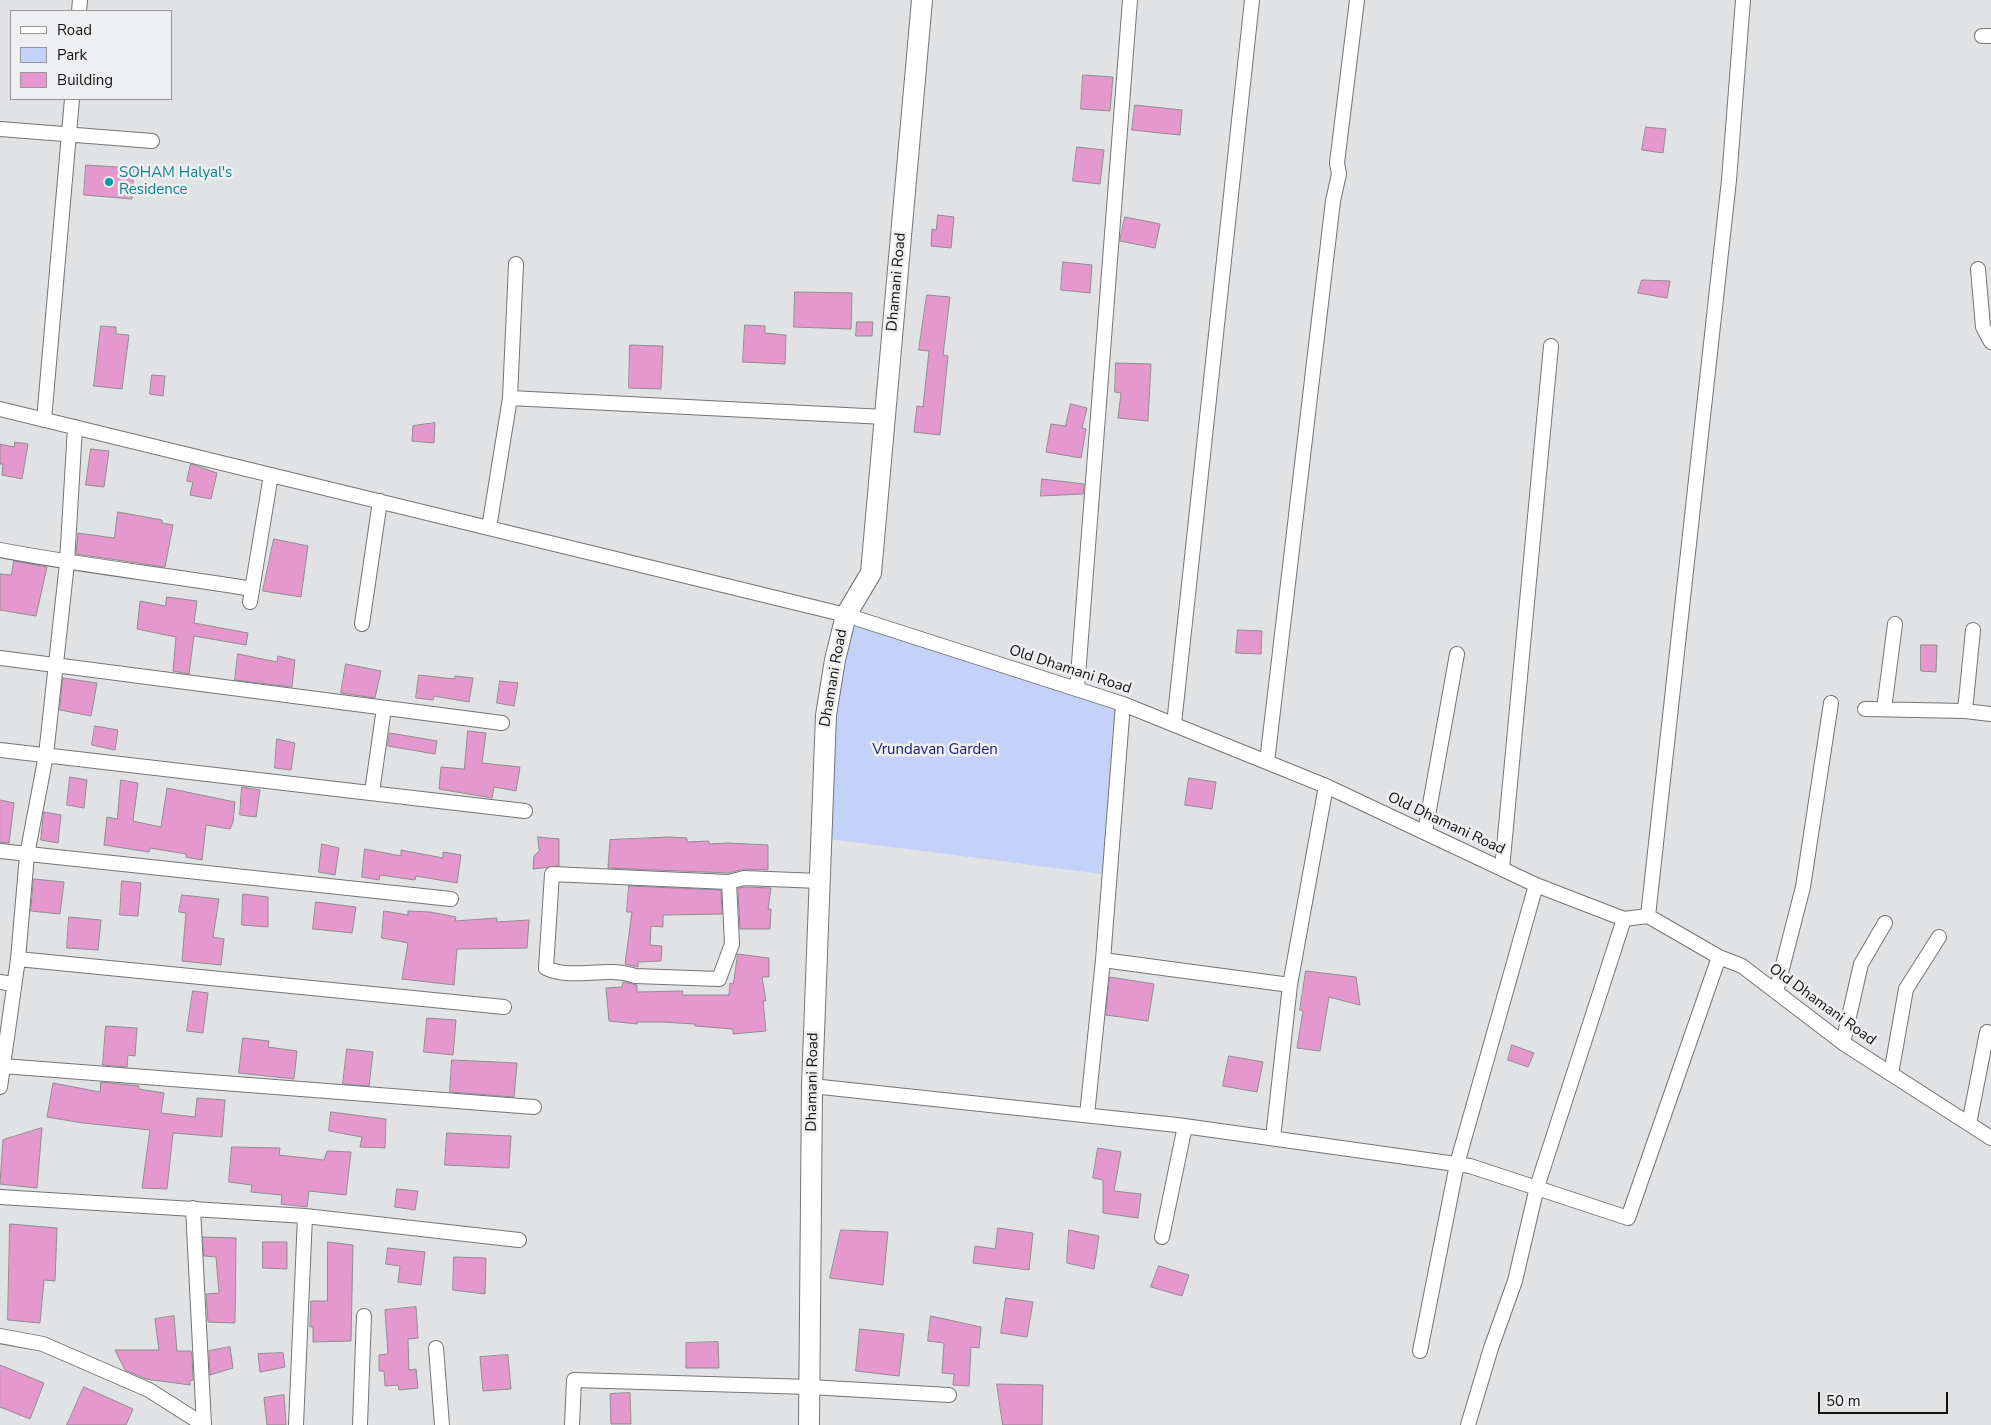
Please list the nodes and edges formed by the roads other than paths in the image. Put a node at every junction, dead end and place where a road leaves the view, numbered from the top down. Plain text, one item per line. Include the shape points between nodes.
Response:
1 (922, 0) edge
2 (1130, 0) edge
3 (1252, 0) edge
4 (1357, 0) edge
5 (1743, 0) edge
6 (72, 100) edge
7 (0, 129) edge
8 (69, 135) junction
9 (152, 141) dead end
10 (516, 264) dead end
11 (1978, 269) dead end
12 (1991, 341) edge
13 (1551, 346) dead end
14 (510, 398) junction
15 (0, 409) edge
16 (885, 417) junction
17 (44, 420) junction
18 (75, 427) junction
19 (271, 475) junction
20 (380, 501) junction
21 (488, 528) junction
22 (0, 550) edge
23 (67, 563) junction
24 (846, 615) junction
25 (362, 624) dead end
26 (1895, 624) dead end
27 (1973, 630) dead end
28 (1457, 654) dead end
29 (0, 658) edge
30 (55, 665) junction
31 (1077, 689) junction
32 (1832, 703) dead end
33 (1123, 704) junction
34 (384, 708) junction
35 (1865, 709) dead end
36 (1884, 709) junction
37 (1965, 711) junction
38 (1991, 714) edge
39 (502, 723) dead end
40 (1174, 724) junction
41 (0, 750) edge
42 (46, 755) junction
43 (1267, 762) junction
44 (1326, 786) junction
45 (372, 792) junction
46 (525, 810) dead end
47 (1425, 832) junction
48 (0, 851) edge
49 (27, 855) junction
50 (1502, 869) junction
51 (820, 881) junction
52 (728, 882) dead end
53 (1536, 885) junction
54 (452, 898) dead end
55 (1648, 916) junction
56 (1624, 919) junction
57 (1885, 923) dead end
58 (1939, 937) dead end
59 (1719, 956) junction
60 (18, 959) junction
61 (1103, 960) junction
62 (7, 983) edge
63 (1290, 985) junction
64 (1776, 992) junction
65 (504, 1007) dead end
66 (1988, 1032) dead end
67 (1843, 1043) junction
68 (3, 1066) junction
69 (1891, 1074) junction
70 (812, 1086) junction
71 (0, 1087) edge
72 (534, 1108) dead end
73 (1087, 1116) junction
74 (1969, 1124) junction
75 (1185, 1126) junction
76 (1273, 1138) junction
77 (1991, 1138) edge
78 (1457, 1164) junction
79 (1537, 1188) junction
80 (0, 1197) edge
81 (193, 1208) junction
82 (305, 1216) junction
83 (1162, 1237) dead end
84 (519, 1240) dead end
85 (364, 1316) dead end
86 (0, 1336) edge
87 (436, 1348) dead end
88 (1420, 1351) dead end
89 (810, 1388) junction
90 (949, 1395) dead end
91 (204, 1425) edge
92 (296, 1425) edge
93 (360, 1425) edge
94 (442, 1425) edge
95 (572, 1425) edge
96 (808, 1425) edge
97 (1468, 1425) edge

1 - 16 main road, Dhamani Road
2 - 31 street
3 - 40 street
4 - 43 street via 1339,174 1332,210
5 - 55 street via 1729,180
6 - 8 street
7 - 8 street
8 - 9 street
8 - 17 street
10 - 14 street
11 - 12 street via 1983,327
13 - 50 street
14 - 16 street
14 - 21 street
15 - 17 street, Old Dhamani Road
16 - 24 main road, Dhamani Road via 871,573
17 - 18 street, Old Dhamani Road
18 - 19 street, Old Dhamani Road
18 - 23 street
19 - 20 street, Old Dhamani Road
19 - 23 street via 251,595 163,574
20 - 21 street, Old Dhamani Road
20 - 25 street
21 - 24 street, Old Dhamani Road
22 - 23 street
23 - 30 street
24 - 31 street, Old Dhamani Road
24 - 51 main road, Dhamani Road via 826,715
26 - 36 street
27 - 37 street
28 - 47 street
29 - 30 street
30 - 34 street
30 - 42 street
31 - 33 street, Old Dhamani Road
32 - 64 street via 1803,887
33 - 40 street, Old Dhamani Road
33 - 61 street
34 - 39 street
34 - 45 street
35 - 36 street
36 - 37 street
37 - 38 street
40 - 43 street, Old Dhamani Road
41 - 42 street
42 - 45 street
42 - 49 street
43 - 44 street, Old Dhamani Road
44 - 47 street, Old Dhamani Road
44 - 63 street
45 - 46 street
47 - 50 street, Old Dhamani Road
48 - 49 street
49 - 54 street
49 - 60 street
50 - 53 street, Old Dhamani Road
51 - 52 street via 744,878 730,882 732,944 719,979 635,976 623,972 557,973 546,968 552,874
51 - 70 main road, Dhamani Road
53 - 56 street, Old Dhamani Road
53 - 78 street
55 - 56 street, Old Dhamani Road
55 - 59 street, Old Dhamani Road
56 - 79 street
57 - 67 street via 1861,964
58 - 69 street via 1906,989
59 - 64 street, Old Dhamani Road via 1742,966
59 - 79 street via 1628,1218
60 - 62 street
60 - 65 street
61 - 63 street
61 - 73 street
62 - 68 street
63 - 76 street
64 - 67 street, Old Dhamani Road
66 - 74 street
67 - 69 street, Old Dhamani Road
68 - 71 street
68 - 72 street
69 - 74 street, Old Dhamani Road
70 - 73 street
70 - 89 main road, Dhamani Road
73 - 75 street
74 - 77 street, Old Dhamani Road
75 - 76 street
75 - 83 street
76 - 78 street
78 - 79 street
78 - 88 street
79 - 97 street via 1515,1281
80 - 81 street
81 - 82 street
81 - 91 street
82 - 84 street
82 - 92 street
85 - 93 street
86 - 91 street via 44,1344 149,1390
87 - 94 street
89 - 90 street
89 - 95 street via 574,1380
89 - 96 main road, Dhamani Road

